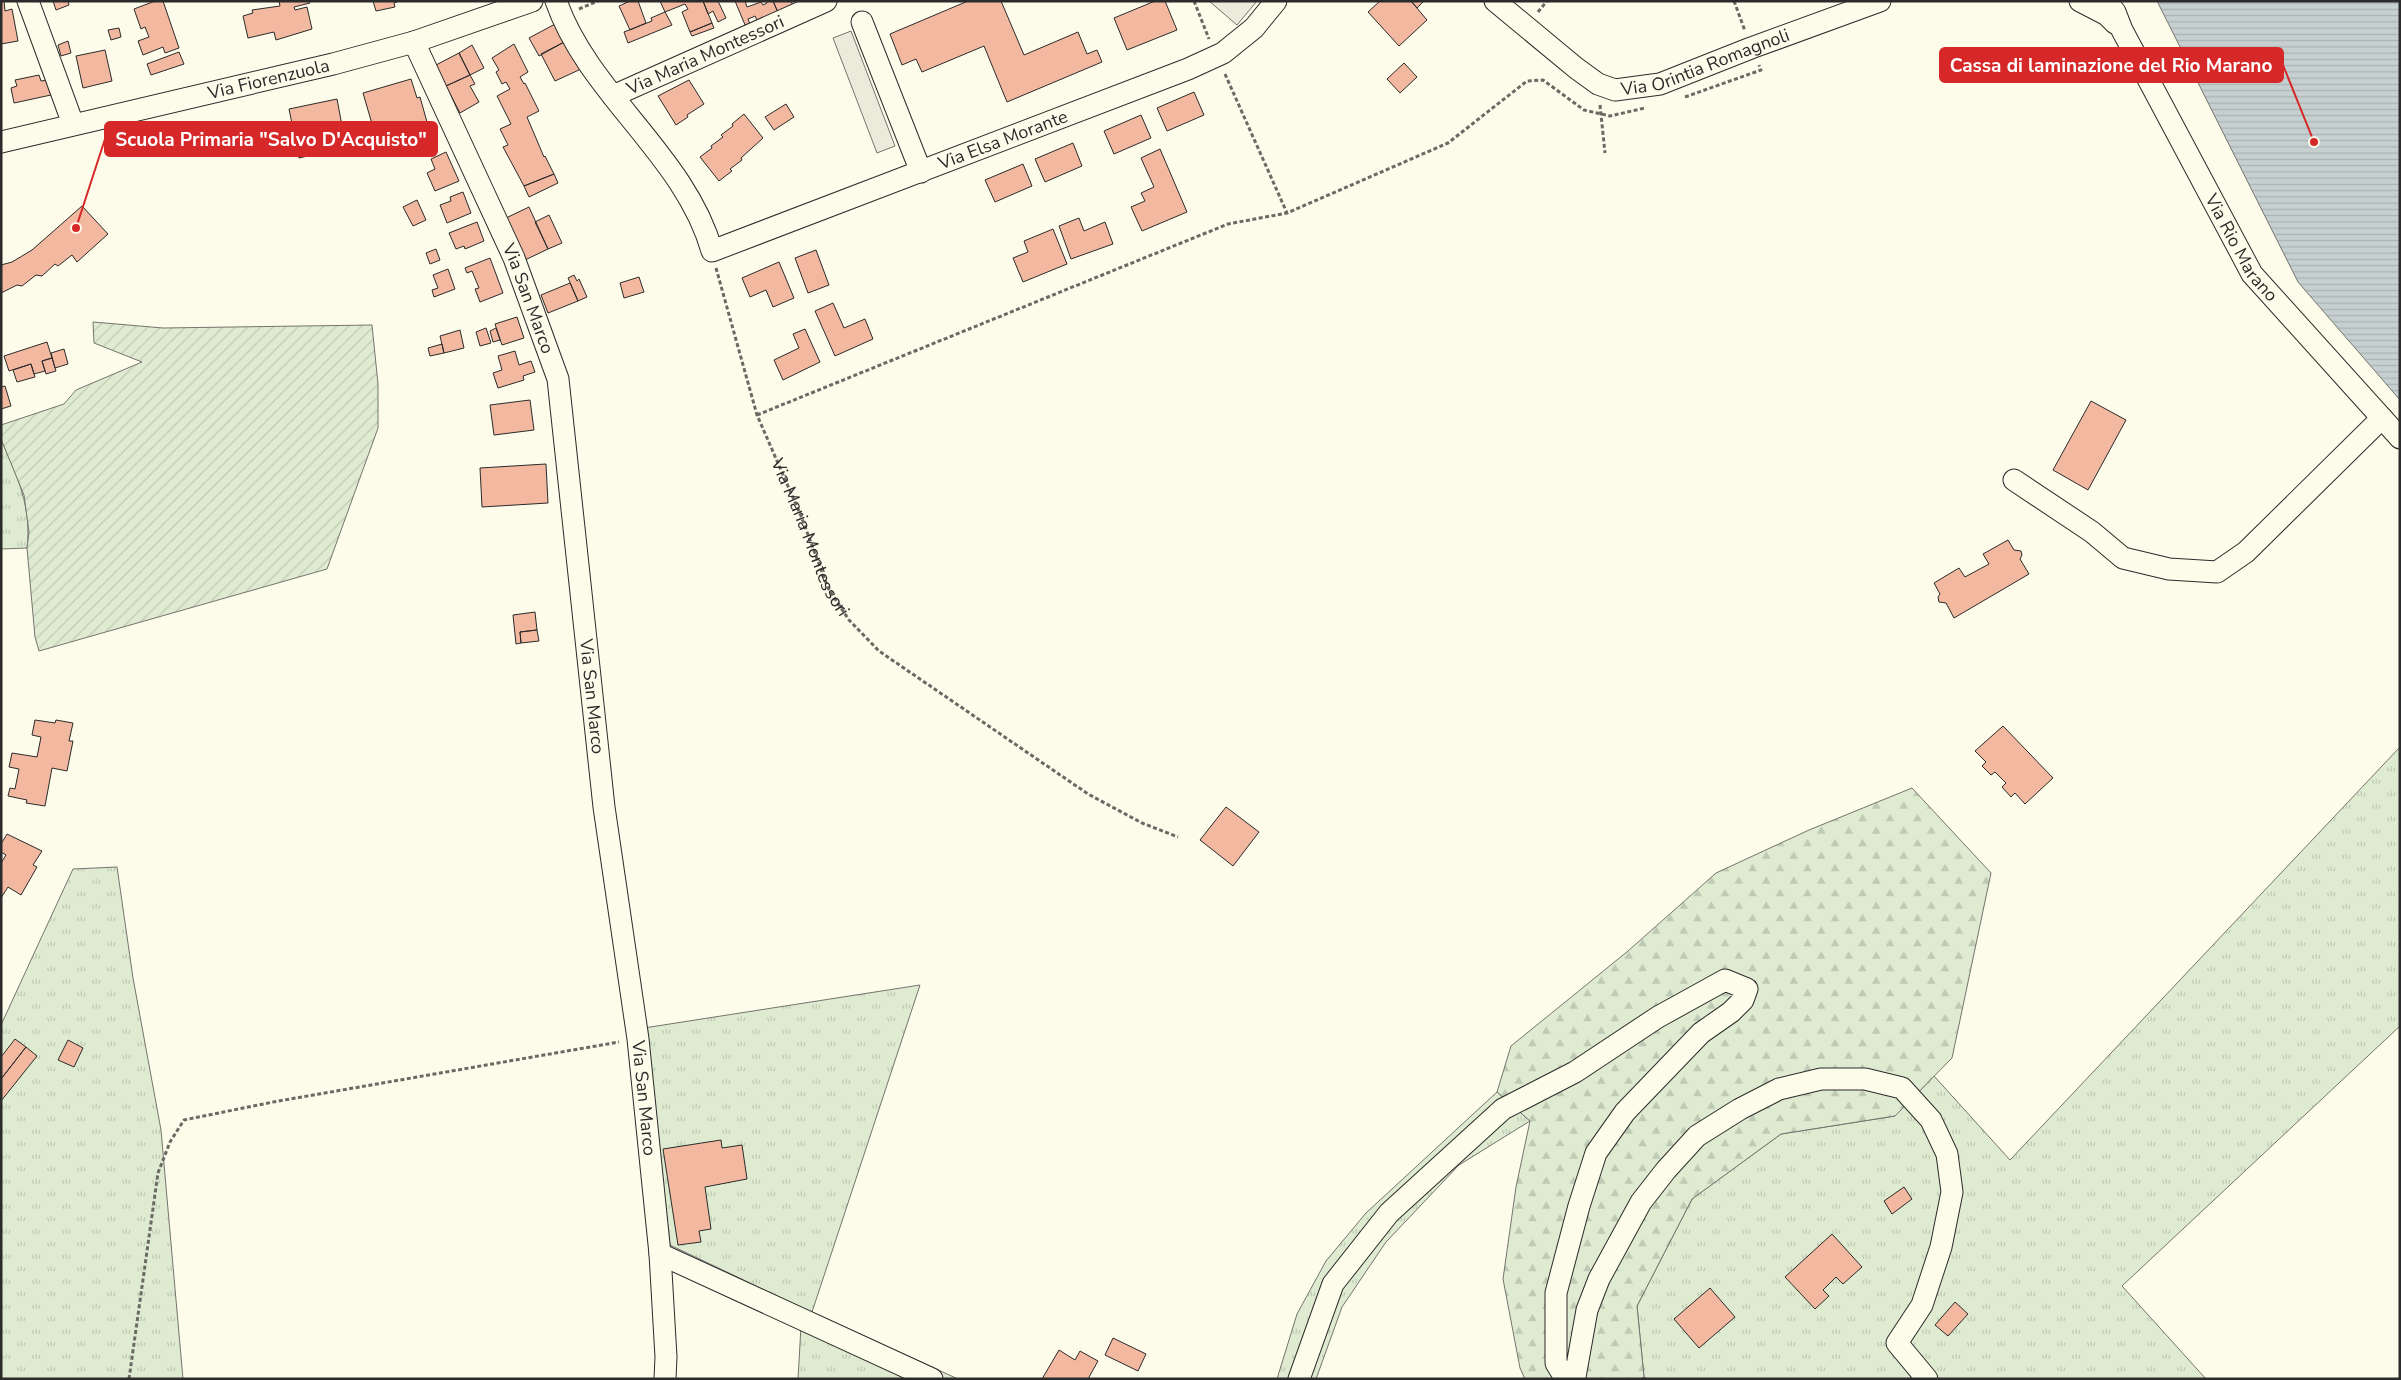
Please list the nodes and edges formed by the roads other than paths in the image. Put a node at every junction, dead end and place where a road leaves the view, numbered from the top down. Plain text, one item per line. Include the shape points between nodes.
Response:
1 (28, 1) edge
2 (532, 1) edge
3 (556, 1) edge
4 (826, 1) edge
5 (1276, 1) edge
6 (1495, 1) edge
7 (1880, 1) edge
8 (2080, 1) edge
9 (2106, 1) edge
10 (509, 5) edge
11 (862, 22) dead end
12 (2122, 30) junction
13 (414, 42) junction
14 (613, 96) junction
15 (73, 124) junction
16 (1, 142) edge
17 (921, 172) junction
18 (712, 251) joint
19 (2382, 418) junction
20 (2400, 438) edge
21 (2014, 480) dead end
22 (660, 1254) junction
23 (665, 1379) edge
24 (932, 1379) edge
25 (1299, 1379) edge
26 (1926, 1379) edge

1 - 15 street
2 - 10 street, Via Fiorenzuola
3 - 14 street, Via Maria Montessori via 585,58
4 - 14 street, Via Maria Montessori
5 - 17 street, Via Elsa Morante via 1254,28 1223,53
6 - 7 street, Via Orintia Romagnoli via 1598,84 1615,90 1660,84
8 - 12 street via 2106,15
9 - 12 street, Via Rio Marano via 2115,12
10 - 13 street, Via Fiorenzuola
11 - 17 street
12 - 19 street, Via Rio Marano via 2252,274
13 - 15 street, Via Fiorenzuola
13 - 22 street, Via San Marco via 514,258 558,378 604,807 638,1039
14 - 18 street, Via Maria Montessori via 692,202
15 - 16 street, Via Fiorenzuola
17 - 18 street, Via Elsa Morante
19 - 20 street, Via Rio Marano
19 - 21 street via 2246,552 2217,572 2169,569 2123,558 2092,532
22 - 23 street, Via San Marco
22 - 24 street
25 - 26 street via 1333,1284 1388,1213 1503,1109 1575,1072 1658,1017 1725,980 1747,989 1743,1000 1701,1033 1643,1092 1596,1153 1556,1293 1556,1363 1565,1378 1575,1377 1588,1310 1599,1279 1641,1202 1697,1136 1779,1089 1821,1079 1865,1079 1902,1088 1931,1120 1947,1154 1952,1192 1941,1247 1922,1305 1896,1343

